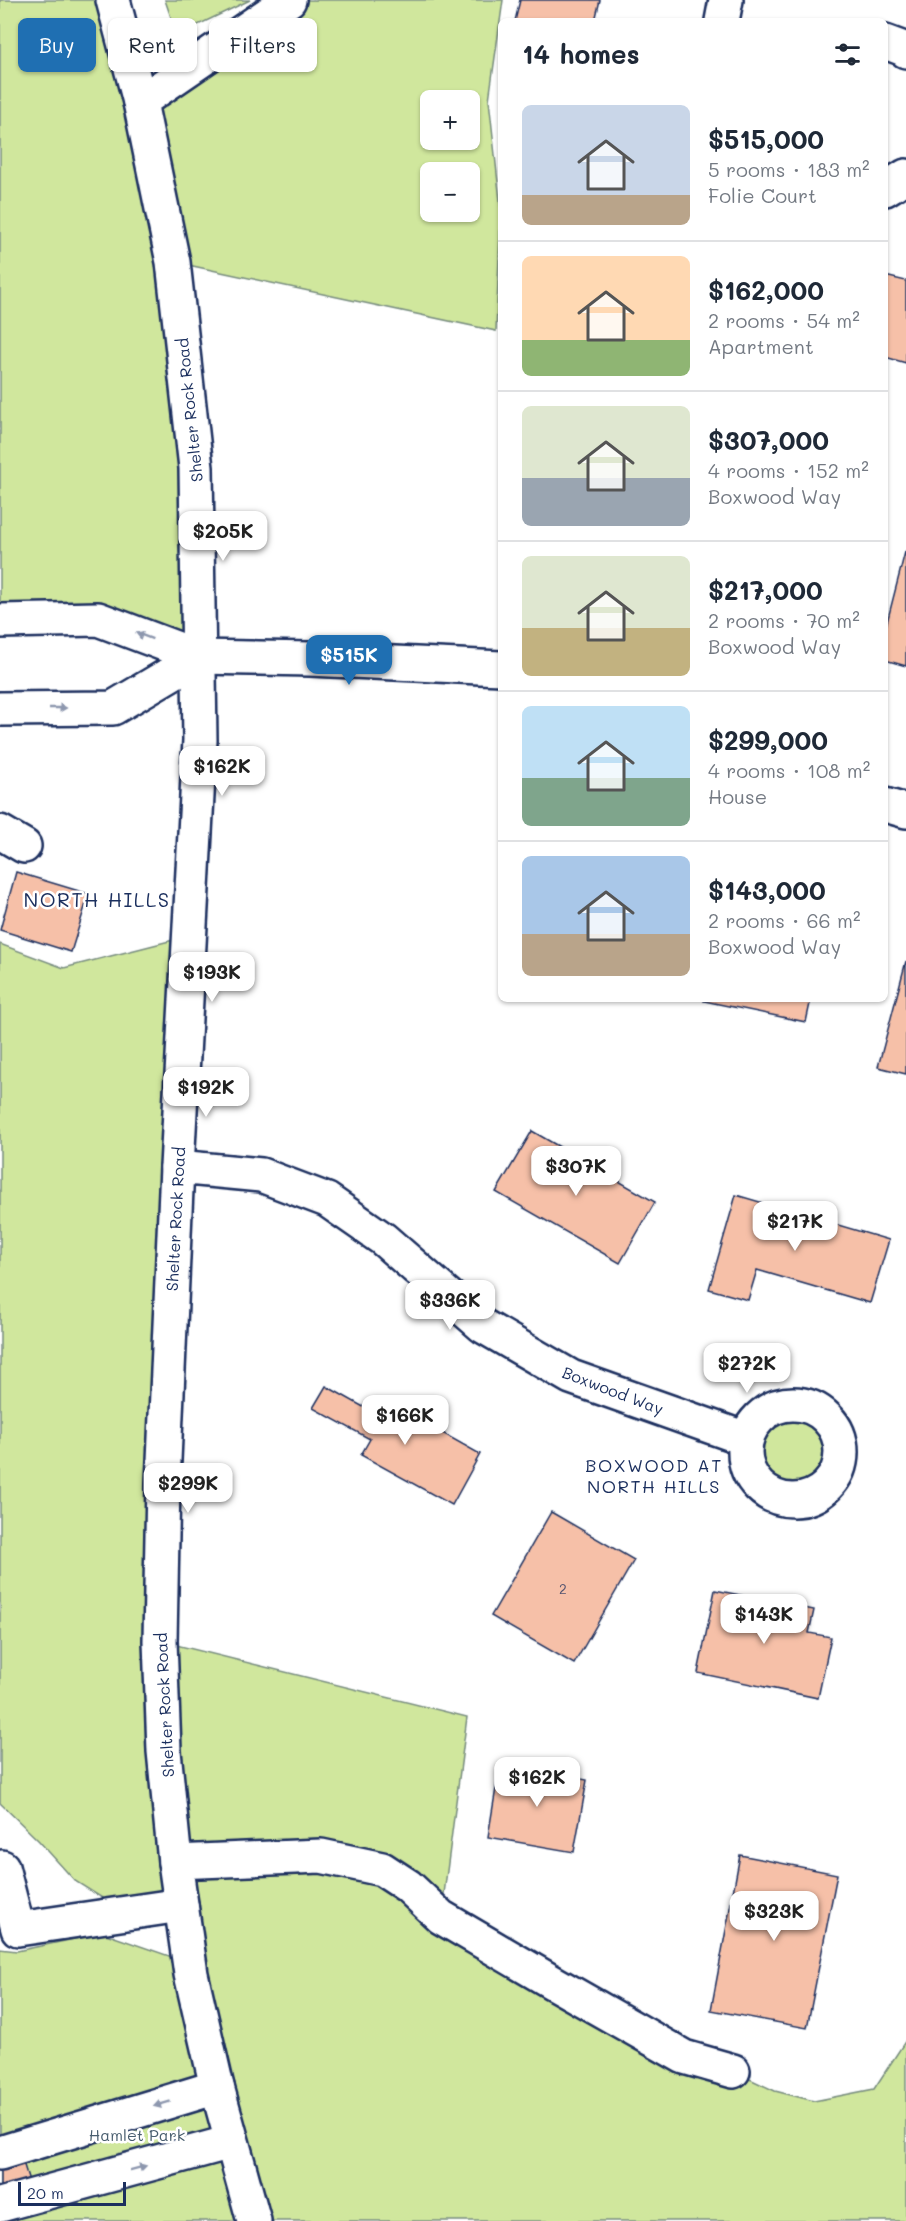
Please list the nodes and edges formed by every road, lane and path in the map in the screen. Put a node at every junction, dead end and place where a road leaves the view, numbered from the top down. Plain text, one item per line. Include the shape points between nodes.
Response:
1 (113, 0) edge
2 (289, 0) edge
3 (726, 0) edge
4 (723, 18) edge
5 (888, 43) edge
6 (906, 51) edge
7 (140, 102) junction
8 (906, 176) edge
9 (888, 187) edge
10 (0, 621) edge
11 (199, 657) junction
12 (498, 668) edge
13 (0, 709) edge
14 (888, 806) edge
15 (906, 811) edge
16 (177, 1167) junction
17 (746, 1439) dead end
18 (175, 1862) junction
19 (2, 1867) dead end
20 (181, 1905) junction
21 (733, 2071) dead end
22 (218, 2087) junction
23 (231, 2142) junction
24 (0, 2152) edge
25 (0, 2205) edge
26 (254, 2221) edge

1 - 7 main road, Shelter Rock Road
2 - 7 main road
3 - 4 main road
5 - 6 main road
7 - 11 main road, Shelter Rock Road via 173,262 196,468
8 - 9 main road
11 -> 10 main road via 98,619
11 - 12 main road via 310,658
13 -> 11 main road via 113,708
11 - 16 main road, Shelter Rock Road via 200,740
14 - 15 main road
16 - 17 main road, Boxwood Way via 261,1175 327,1200 383,1239 483,1326 572,1377
16 - 18 main road, Shelter Rock Road via 160,1641 164,1751
18 - 20 main road, Shelter Rock Road
18 - 21 main road via 321,1856 382,1869 408,1886 441,1917 552,1982 684,2057
19 - 20 main road via 18,1929
20 - 22 main road, Shelter Rock Road via 191,1974
22 - 23 main road, Shelter Rock Road
22 -> 24 main road
25 -> 23 main road
23 - 26 main road, Shelter Rock Road

